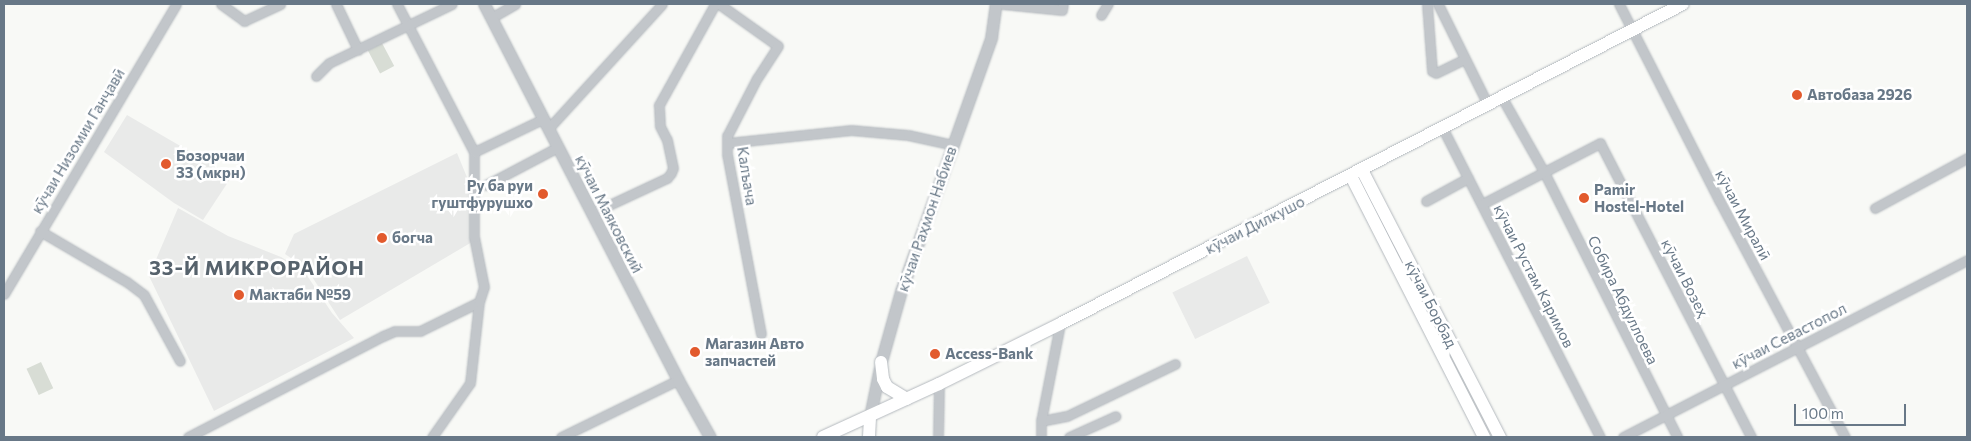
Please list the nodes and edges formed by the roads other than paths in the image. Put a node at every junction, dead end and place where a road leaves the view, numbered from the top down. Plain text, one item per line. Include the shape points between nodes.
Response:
1 (176, 4) edge
2 (280, 4) edge
3 (336, 4) edge
4 (397, 4) edge
5 (452, 4) edge
6 (484, 4) edge
7 (515, 4) edge
8 (662, 4) edge
9 (715, 4) edge
10 (719, 4) edge
11 (996, 4) edge
12 (1002, 4) edge
13 (1063, 4) edge
14 (1108, 4) edge
15 (1427, 4) edge
16 (1438, 4) edge
17 (1619, 4) edge
18 (1683, 4) edge
19 (227, 5) edge
20 (1101, 15) dead end
21 (491, 18) junction
22 (408, 26) junction
23 (1633, 29) junction
24 (358, 50) junction
25 (1465, 59) junction
26 (316, 76) dead end
27 (1501, 96) junction
28 (1487, 103) junction
29 (545, 124) junction
30 (1442, 127) junction
31 (727, 143) junction
32 (953, 145) junction
33 (558, 147) junction
34 (474, 152) junction
35 (1967, 158) edge
36 (1544, 172) junction
37 (1356, 173) junction
38 (1468, 178) junction
39 (486, 185) dead end
40 (1426, 201) dead end
41 (1482, 204) junction
42 (1874, 208) dead end
43 (592, 213) junction
44 (40, 231) junction
45 (1967, 260) edge
46 (4, 294) edge
47 (479, 302) junction
48 (1060, 324) junction
49 (761, 334) dead end
50 (1798, 348) junction
51 (180, 361) dead end
52 (882, 362) junction
53 (1175, 364) dead end
54 (678, 380) junction
55 (939, 384) junction
56 (1724, 384) junction
57 (907, 399) junction
58 (1665, 415) junction
59 (870, 416) junction
60 (1116, 416) dead end
61 (1041, 421) junction
62 (710, 436) edge
63 (188, 437) edge
64 (434, 437) edge
65 (562, 437) edge
66 (823, 437) edge
67 (869, 437) edge
68 (938, 437) edge
69 (1041, 437) edge
70 (1069, 437) edge
71 (1484, 437) edge
72 (1500, 437) edge
73 (1600, 437) edge
74 (1623, 437) edge
75 (1677, 437) edge
76 (1751, 437) edge
77 (1845, 437) edge

1 - 44 street, кӯчаи Низомии Ганҷавӣ
2 - 19 street via 244,21
3 - 24 street
4 - 22 street
5 - 22 street
6 - 21 street, кӯчаи Маяковский
7 - 21 street
8 - 29 street
9 - 43 street via 659,104 660,126 667,140 673,168 671,173 667,178
10 - 31 street, Калъача via 778,46 739,112 727,136
11 - 32 street, кӯчаи Раҳмон Набиев via 991,38
12 - 13 street via 1062,10
14 - 20 street
15 - 25 street via 1432,71 1436,74
16 - 25 street
17 - 23 street, кӯчаи Миралӣ
18 - 23 main road, кӯчаи Дилкушо
21 - 29 street, кӯчаи Маяковский
22 - 24 street
22 - 34 street
23 - 27 main road, кӯчаи Дилкушо
23 - 50 street, кӯчаи Миралӣ via 1718,200
24 - 26 street via 329,64
25 - 28 street
27 - 28 main road, кӯчаи Дилкушо
27 - 36 street, Собира Абдуллоева
28 - 30 main road, кӯчаи Дилкушо
29 - 33 street, кӯчаи Маяковский
29 - 34 street
30 - 37 main road, кӯчаи Дилкушо
30 - 38 street, кӯчаи Рустам Каримов
31 - 32 street via 851,130 908,135
31 - 49 street, Калъача
32 - 52 street, кӯчаи Раҳмон Набиев via 906,275
33 - 39 street
33 - 43 street, кӯчаи Маяковский
34 - 47 street via 474,237 484,287
35 - 42 street
36 - 41 street, кӯчаи Возеҳ
36 - 56 street, кӯчаи Возеҳ via 1600,143
36 - 58 street, Собира Абдуллоева
37 - 48 main road, кӯчаи Дилкушо
37 - 71 main road, кӯчаи Борбад
37 - 72 main road, кӯчаи Борбад
38 - 40 street
38 - 41 street, кӯчаи Рустам Каримов
41 - 73 street, кӯчаи Рустам Каримов
43 - 54 street, кӯчаи Маяковский
44 - 46 street, кӯчаи Низомии Ганҷавӣ
44 - 51 street via 144,295
45 - 50 street, кӯчаи Севастопол
47 - 63 street via 420,331 395,331 382,336
47 - 64 street via 470,383
48 - 55 main road, кӯчаи Дилкушо
48 - 61 street
50 - 56 street, кӯчаи Севастопол
50 - 77 street, кӯчаи Миралӣ
52 - 57 main road via 887,387
52 - 59 street, кӯчаи Раҳмон Набиев
53 - 61 street via 1067,416
54 - 62 street, кӯчаи Маяковский
54 - 65 street
55 - 57 main road, кӯчаи Дилкушо
55 - 68 street
56 - 58 street, кӯчаи Севастопол
56 - 76 street, кӯчаи Возеҳ
57 - 59 main road, кӯчаи Дилкушо
58 - 74 street, кӯчаи Севастопол
58 - 75 street, Собира Абдуллоева
59 - 66 main road, кӯчаи Дилкушо
59 - 67 main road, кӯчаи Раҳмон Набиев
60 - 70 street
61 - 69 street

